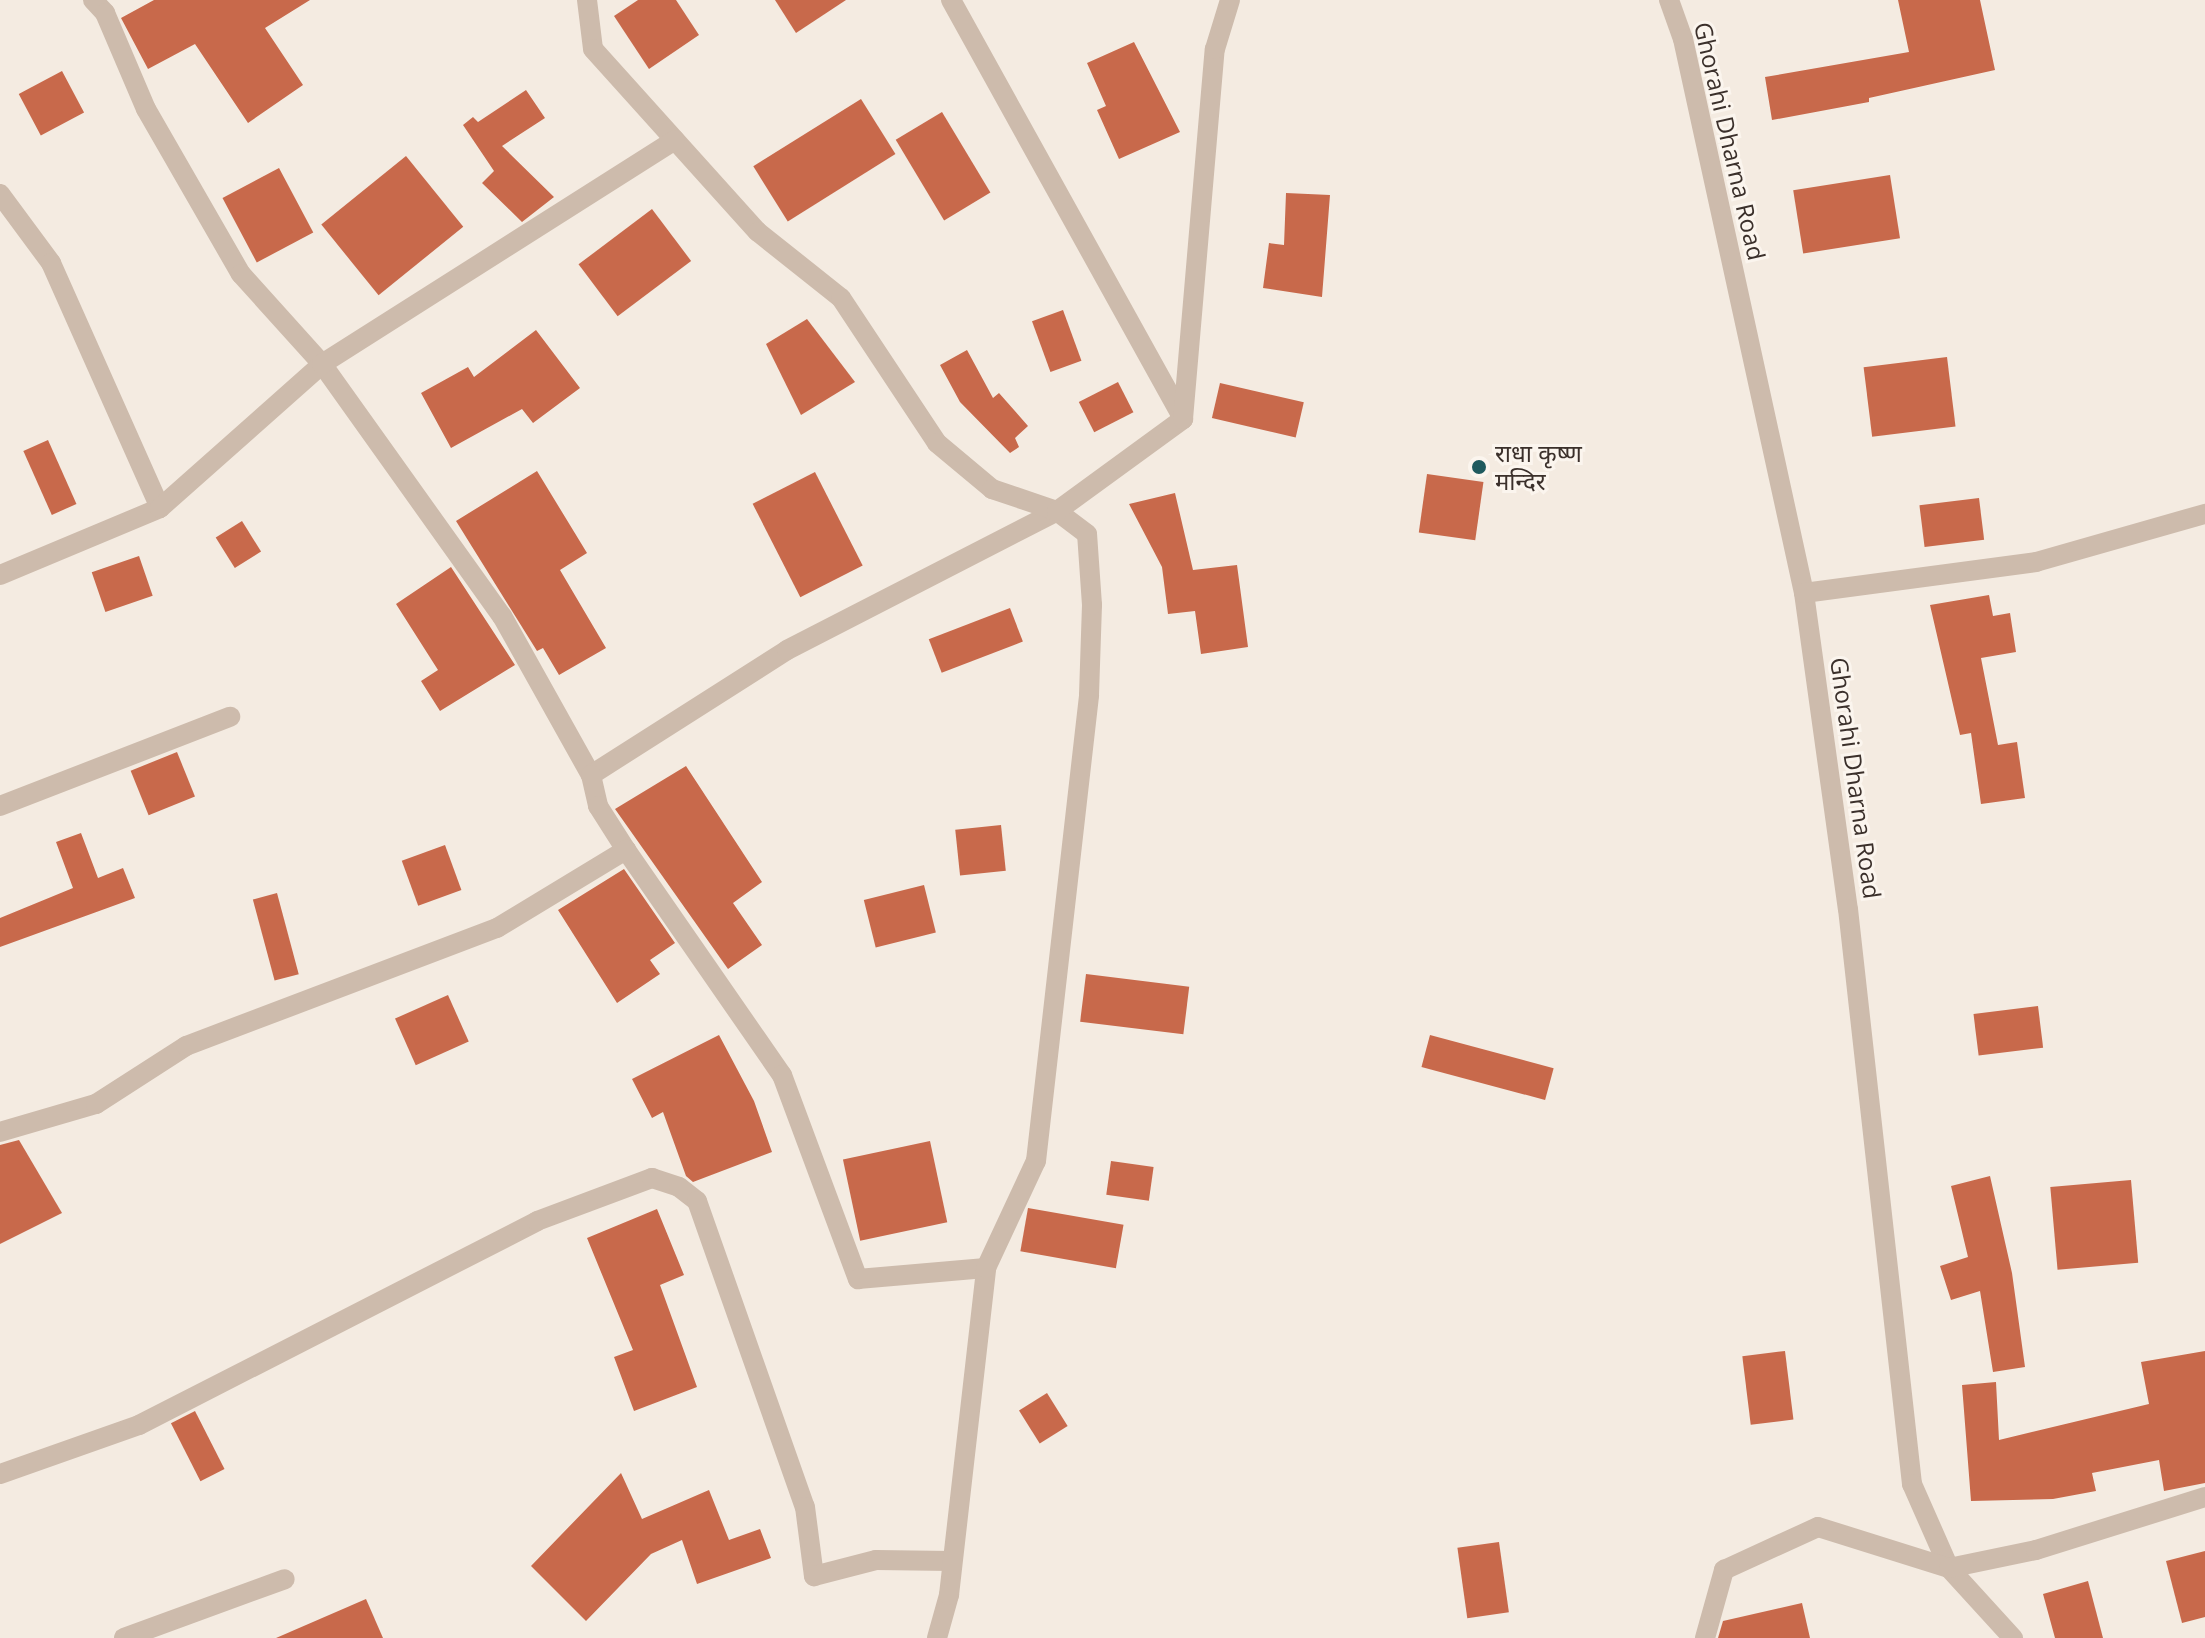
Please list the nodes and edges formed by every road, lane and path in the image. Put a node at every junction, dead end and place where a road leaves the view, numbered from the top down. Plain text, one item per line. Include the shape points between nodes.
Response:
1 (93, 0) edge
2 (587, 0) edge
3 (951, 0) edge
4 (1230, 0) edge
5 (1669, 0) edge
6 (675, 140) junction
7 (0, 194) edge
8 (322, 364) junction
9 (1183, 419) junction
10 (160, 508) junction
11 (1057, 511) junction
12 (2205, 514) edge
13 (0, 575) edge
14 (1804, 593) junction
15 (230, 717) dead end
16 (591, 775) junction
17 (0, 806) edge
18 (626, 850) junction
19 (0, 1132) edge
20 (986, 1268) junction
21 (0, 1474) edge
22 (2205, 1497) edge
23 (951, 1561) junction
24 (1949, 1568) junction
25 (285, 1579) dead end
26 (124, 1638) edge
27 (937, 1638) edge
28 (1705, 1638) edge
29 (2013, 1638) edge

1 - 8 street via 105,13 146,109 241,274
2 - 6 street via 593,49
3 - 9 street
4 - 9 street via 1215,49
5 - 14 street, Ghorahi Dharna Road via 1683,39
6 - 8 street
6 - 11 street via 758,232 841,298 937,443 992,489
7 - 10 street via 51,263
8 - 10 street
8 - 16 street via 502,616
9 - 11 street
10 - 13 street
11 - 16 street via 787,650
11 - 20 street via 1087,534 1092,605 1089,695 1036,1161
12 - 14 street via 2036,562
14 - 24 street, Ghorahi Dharna Road via 1848,909 1912,1484
15 - 17 street
16 - 18 street via 598,806
18 - 19 street via 497,928 186,1046 96,1104
18 - 20 street via 782,1075 858,1279
20 - 23 street
21 - 23 street via 139,1425 537,1221 652,1178 679,1187 697,1201 805,1507 814,1576 876,1560
22 - 24 street via 2036,1550
23 - 27 street via 949,1595
24 - 28 street via 1818,1527 1724,1570
24 - 29 street
25 - 26 street

